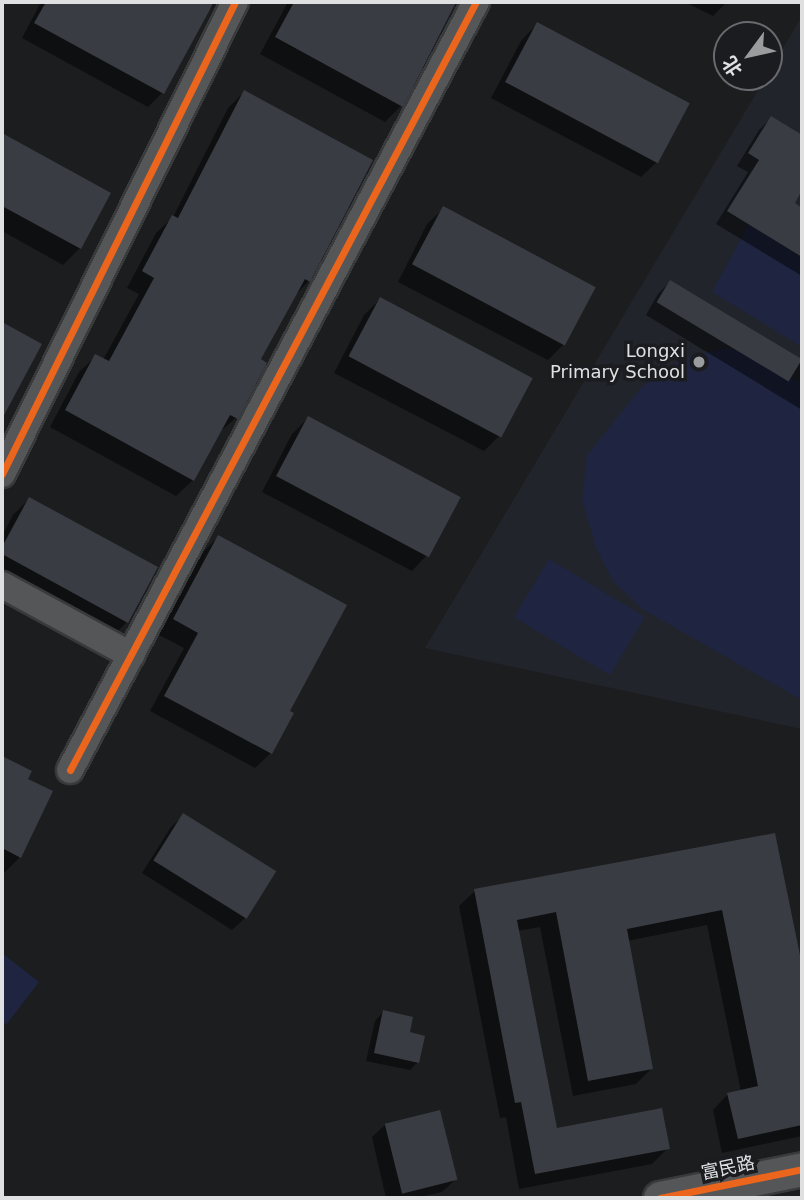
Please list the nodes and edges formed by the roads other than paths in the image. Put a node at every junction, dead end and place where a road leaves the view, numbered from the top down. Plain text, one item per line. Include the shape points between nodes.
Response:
1 (235, 2) edge
2 (476, 2) edge
3 (2, 474) edge
4 (2, 585) edge
5 (131, 655) junction
6 (70, 770) dead end
7 (802, 1169) edge
8 (660, 1198) edge

1 - 3 street
2 - 5 street
4 - 5 street
5 - 6 street
7 - 8 street, 富民路

